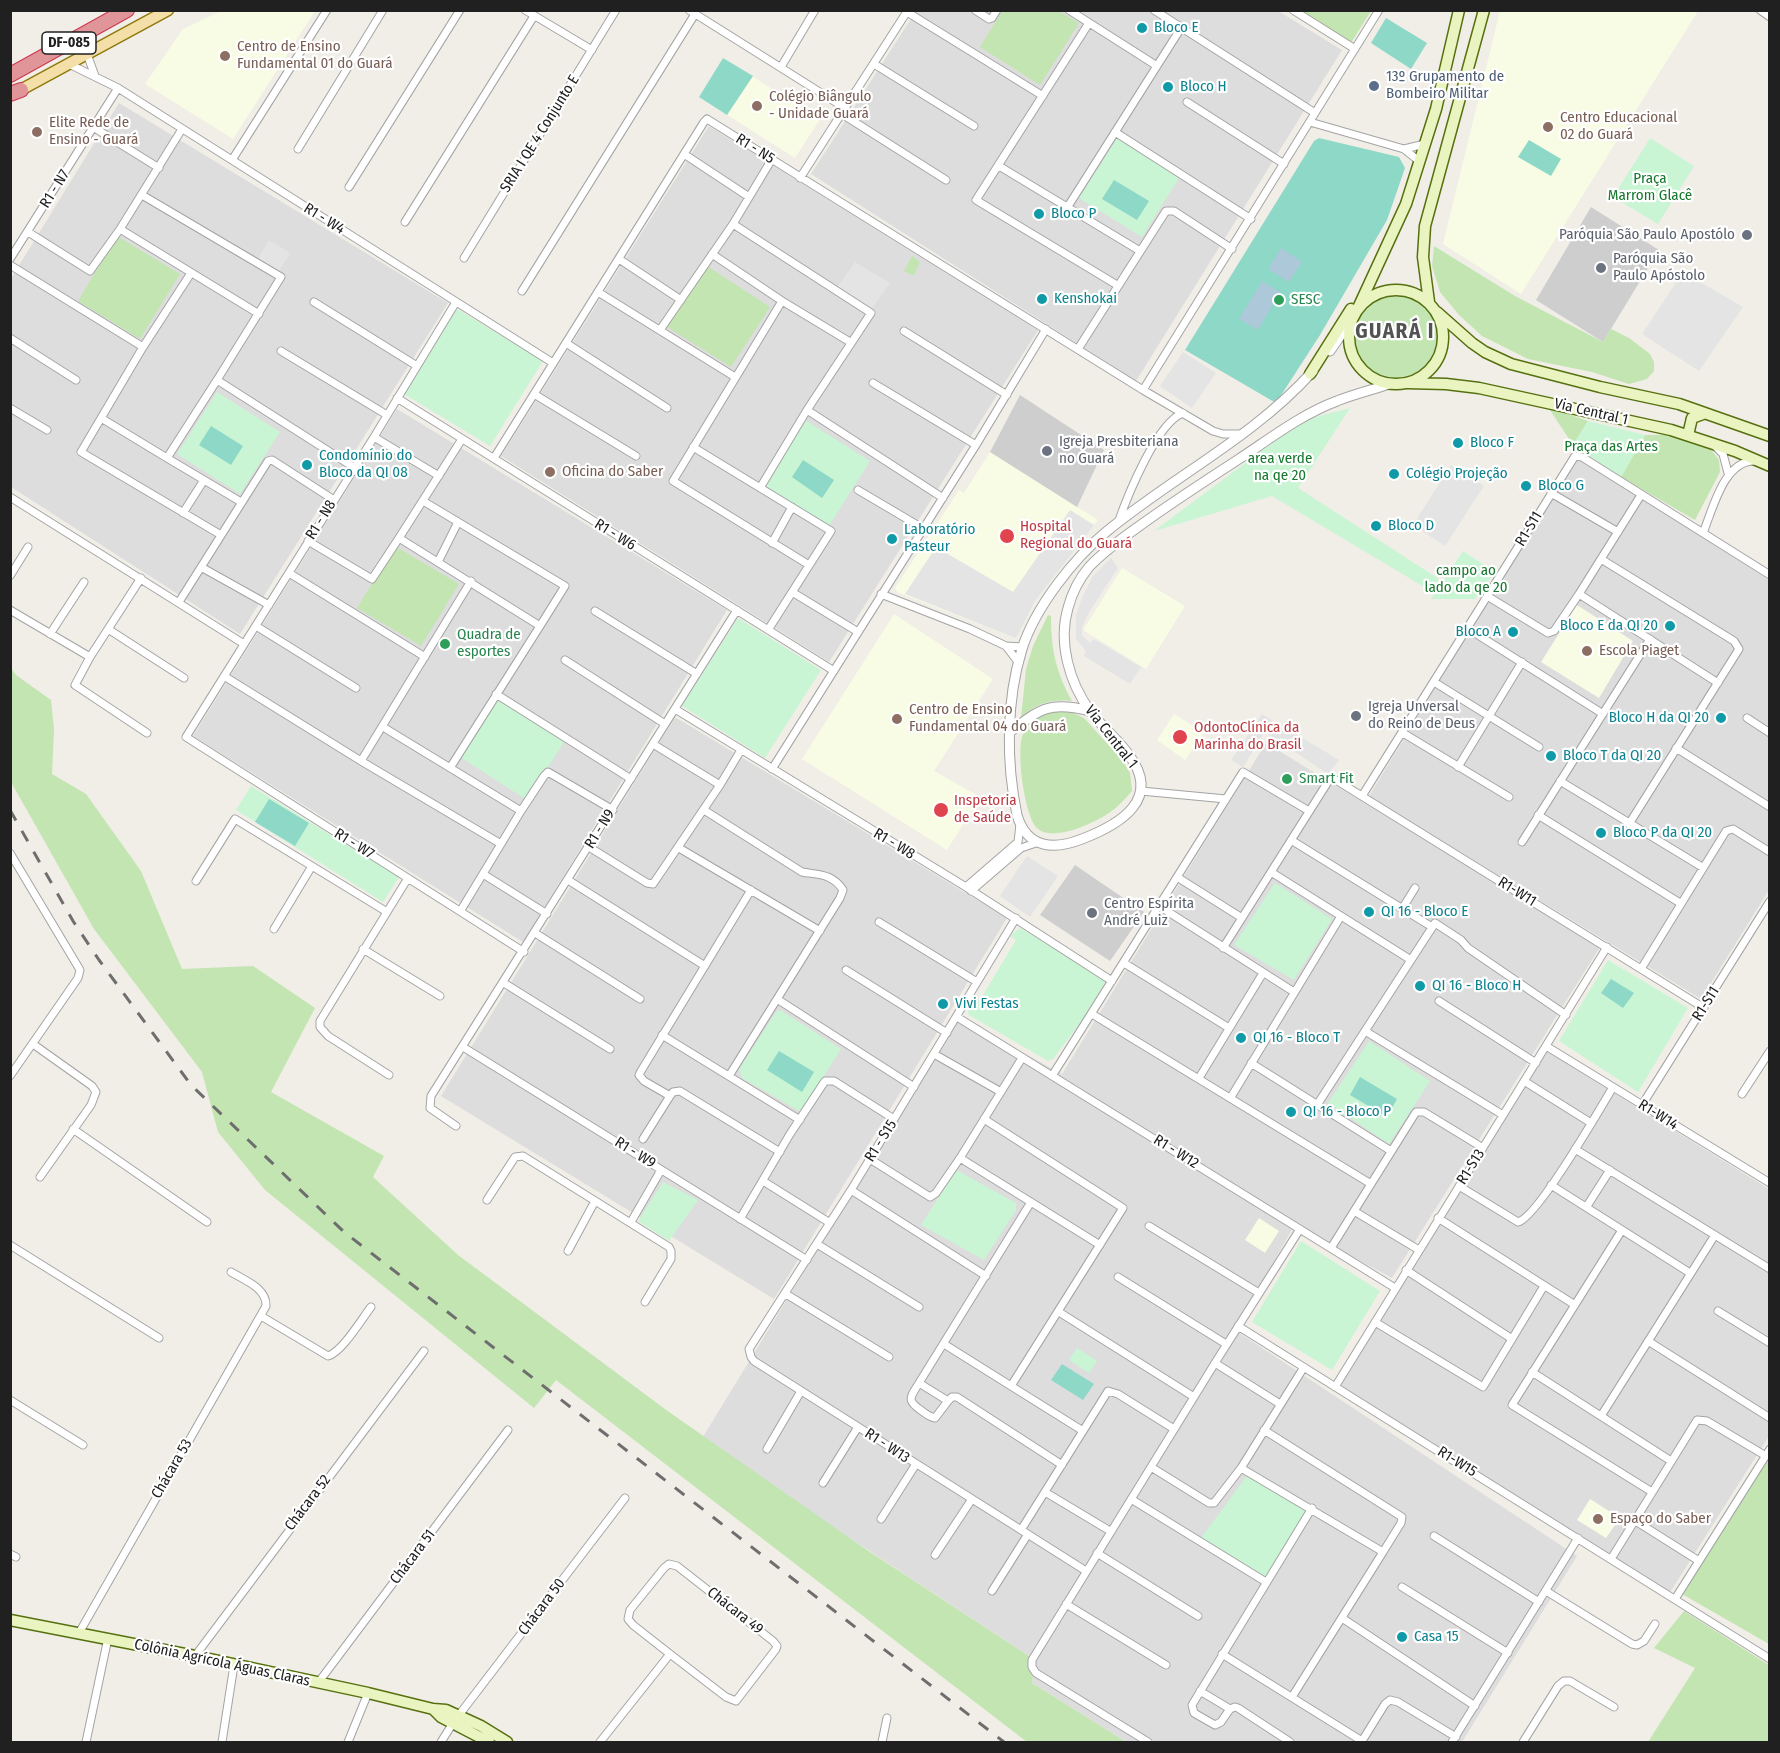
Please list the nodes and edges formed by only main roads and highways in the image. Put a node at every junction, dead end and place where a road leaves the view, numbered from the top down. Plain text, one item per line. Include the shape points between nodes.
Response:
1 (127, 10) edge
2 (168, 10) edge
3 (1459, 10) edge
4 (1484, 10) edge
5 (10, 75) edge
6 (14, 94) edge
7 (1460, 97) junction
8 (1437, 109) junction
9 (1383, 256) junction
10 (1429, 302) junction
11 (1359, 308) junction
12 (1437, 312) junction
13 (1310, 375) road end
14 (1407, 383) junction
15 (1703, 414) junction
16 (1688, 435) junction
17 (1770, 436) edge
18 (1770, 466) edge
19 (10, 1620) edge
20 (456, 1719) junction
21 (489, 1743) edge
22 (507, 1743) edge

1 - 5 highway, DF-085
2 - 6 main road
3 - 8 main road
4 - 7 main road
7 - 8 main road
7 - 10 main road via 1424,234
8 - 9 main road via 1406,204
9 - 11 main road
9 - 13 main road via 1372,268
10 - 11 main road via 1401,289 1370,297
10 - 12 main road
11 - 14 main road via 1348,336 1359,368 1389,384
12 - 14 main road via 1443,326 1440,355 1432,368
12 - 15 main road, Via Central 1 via 1472,343 1511,364 1679,404
14 - 16 main road, Via Central 1 via 1479,388
15 - 16 main road via 1690,420
15 - 17 main road, Via Central 1
16 - 18 main road, Via Central 1
19 - 20 main road, Colônia Agrícola Águas Claras via 368,1693 433,1709 441,1717
20 - 21 main road, Colônia Agrícola Águas Claras
20 - 22 main road, Colônia Agrícola Águas Claras

